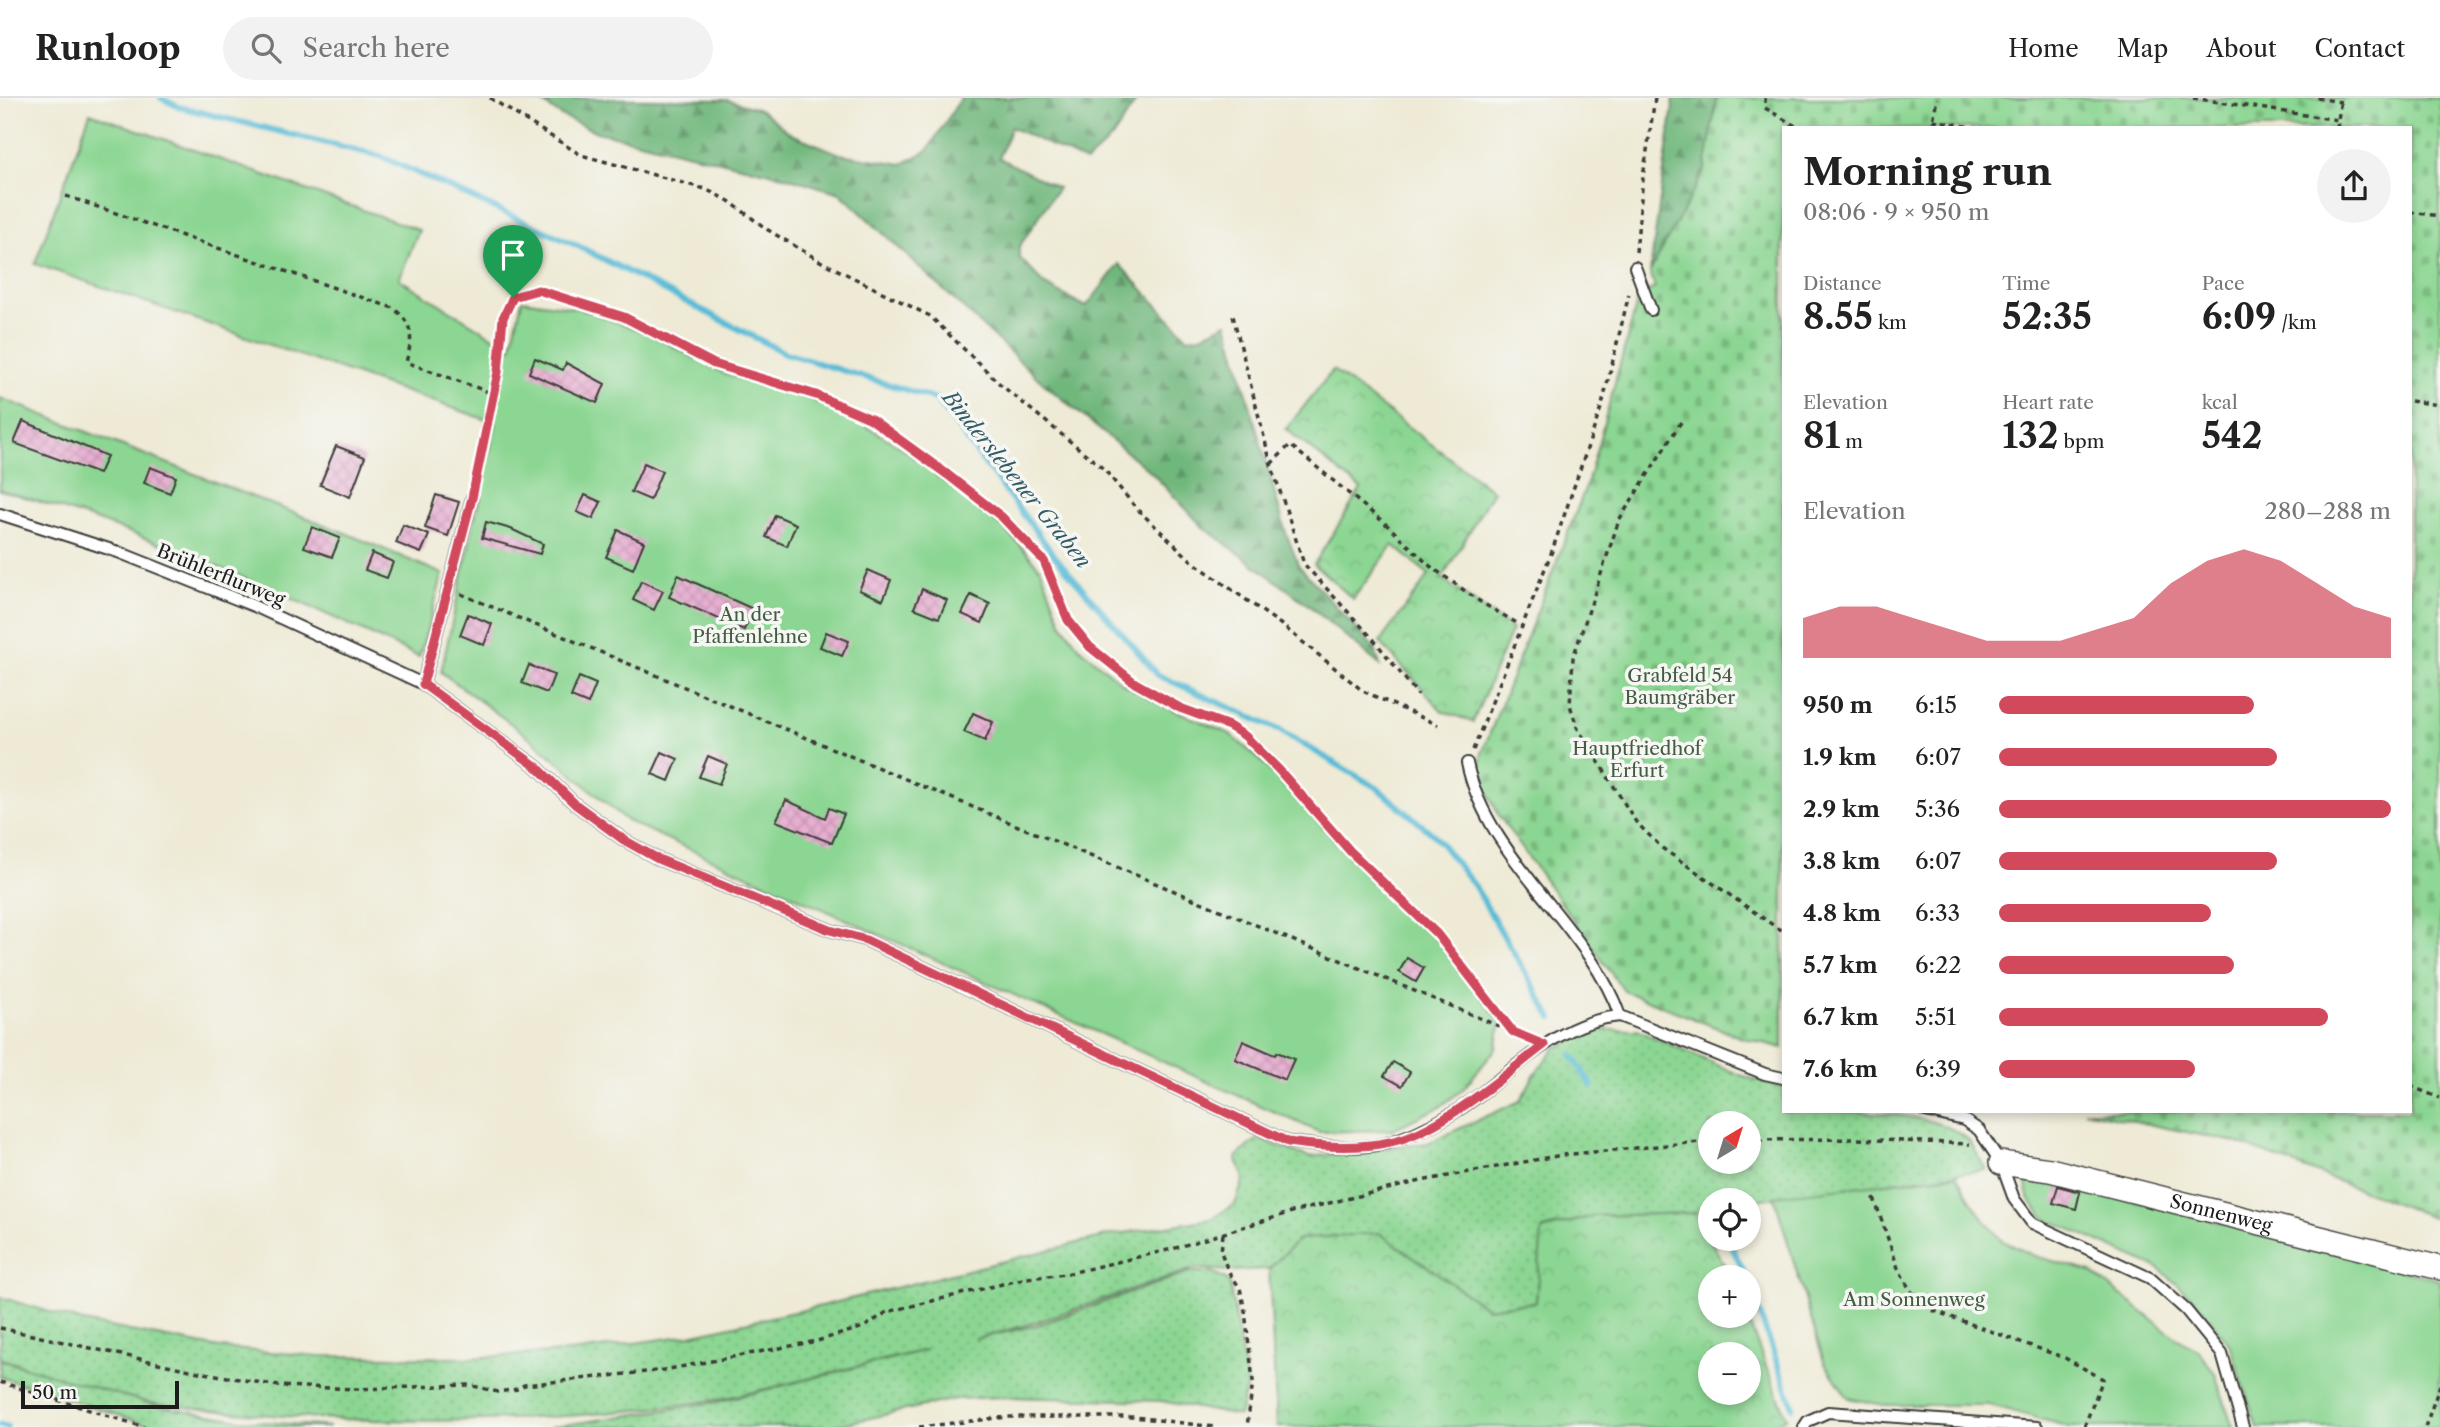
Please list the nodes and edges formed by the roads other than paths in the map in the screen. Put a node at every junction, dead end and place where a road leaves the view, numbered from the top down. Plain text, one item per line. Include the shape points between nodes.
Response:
1 (1635, 267) road end
2 (1651, 310) dead end
3 (472, 498) road end
4 (0, 514) edge
5 (423, 684) junction
6 (1467, 763) road end
7 (1620, 1016) junction
8 (1782, 1078) edge
9 (1933, 1113) edge
10 (1994, 1155) junction
11 (2440, 1268) edge
12 (1804, 1427) edge
13 (2037, 1427) edge
14 (2243, 1427) edge

1 - 2 lane
3 - 5 lane
4 - 5 lane, Brühlerflurweg via 118,552 254,606
5 - 7 lane, Brühlerflurweg via 537,767 600,824 658,859 830,930 866,940 1288,1142 1344,1146 1392,1142 1471,1101 1544,1045 1598,1018
6 - 7 lane via 1478,802 1608,985
7 - 8 lane
9 - 10 lane via 1979,1130
10 - 11 street, Sonnenweg
10 - 14 lane via 2014,1199 2032,1223 2150,1278 2186,1310 2222,1354
12 - 13 lane via 1808,1420 1828,1412

